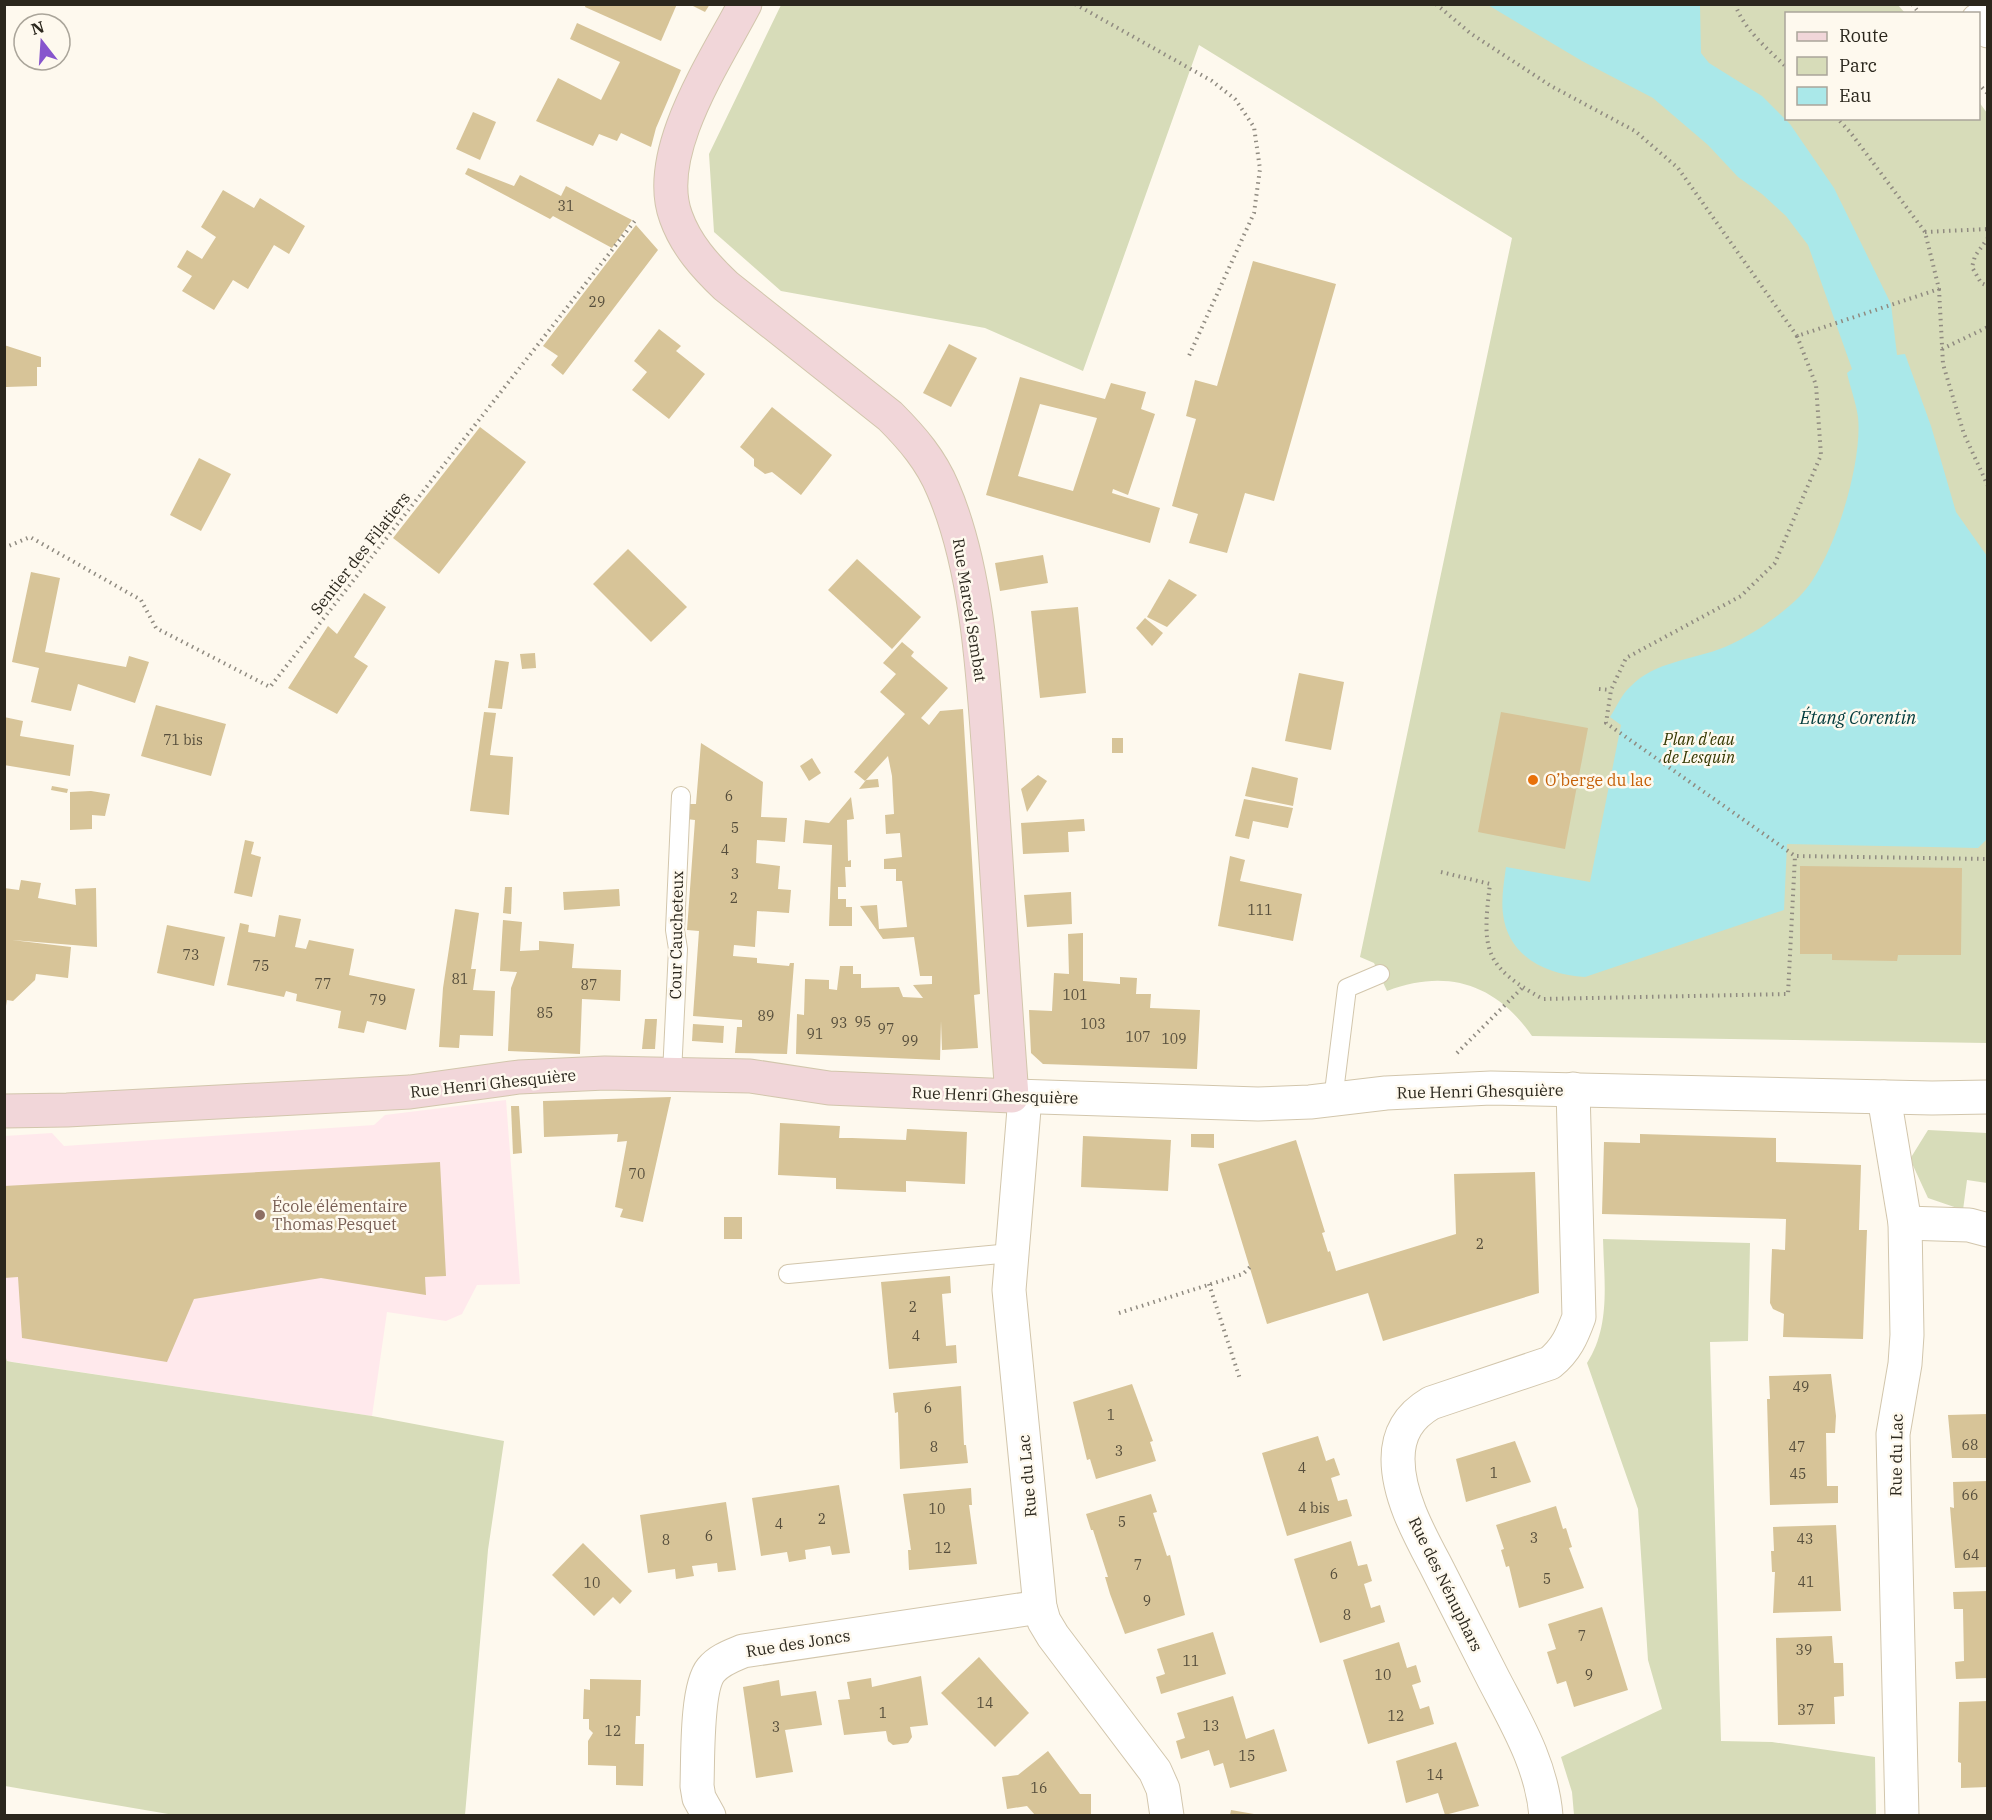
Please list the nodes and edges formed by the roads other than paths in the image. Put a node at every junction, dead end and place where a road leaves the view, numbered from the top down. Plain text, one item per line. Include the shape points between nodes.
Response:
1 (745, 4) edge
2 (681, 796) dead end
3 (1380, 974) dead end
4 (672, 1074) junction
5 (1573, 1089) junction
6 (1018, 1097) junction
7 (1884, 1097) junction
8 (1988, 1097) edge
9 (1334, 1100) junction
10 (4, 1111) edge
11 (1905, 1223) junction
12 (1988, 1230) edge
13 (1011, 1253) junction
14 (788, 1274) dead end
15 (1040, 1607) junction
16 (709, 1815) edge
17 (1167, 1815) edge
18 (1546, 1815) edge
19 (1902, 1815) edge

1 - 6 street, Rue Marcel Sembat via 681,133 672,173 675,216 690,247 706,267 890,416 911,437 943,488 962,549 978,644
2 - 4 lane, Cour Caucheteux
3 - 9 lane via 1347,988
4 - 6 street, Rue Henri Ghesquière via 750,1076 861,1090
4 - 10 street, Rue Henri Ghesquière via 541,1076 410,1092
5 - 7 street, Rue Henri Ghesquière
5 - 9 street, Rue Henri Ghesquière via 1457,1089
5 - 18 street, Rue des Nénuphars via 1579,1317 1573,1334 1564,1352 1550,1363 1431,1403 1416,1412 1405,1426 1398,1460 1412,1518 1528,1746 1544,1794
6 - 9 street, Rue Henri Ghesquière via 1258,1104
6 - 13 street, Rue du Lac
7 - 8 street, Rue Henri Ghesquière
7 - 11 street, Rue du Lac
11 - 12 street
11 - 19 street, Rue du Lac via 1907,1335 1893,1434
13 - 14 lane
13 - 15 street, Rue du Lac via 1009,1290
15 - 16 street, Rue des Joncs via 742,1651 719,1662 710,1671 702,1690 697,1786
15 - 17 street, Rue du Lac via 1053,1636 1155,1771

